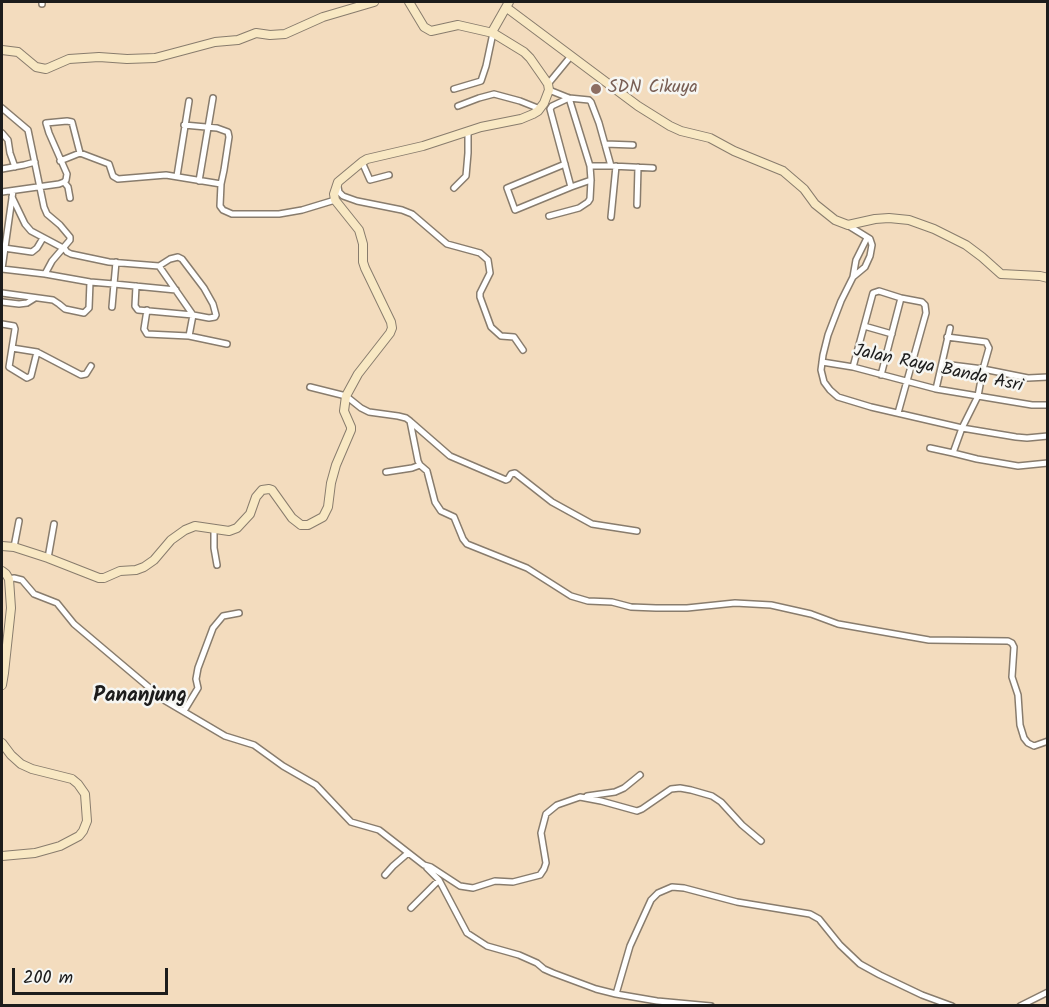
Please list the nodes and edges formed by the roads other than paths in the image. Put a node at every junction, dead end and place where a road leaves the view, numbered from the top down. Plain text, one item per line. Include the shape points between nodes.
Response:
1 (374, 2) edge
2 (409, 2) edge
3 (508, 4) edge
4 (493, 32) junction
5 (2, 50) edge
6 (571, 56) junction
7 (548, 87) junction
8 (454, 89) dead end
9 (213, 98) dead end
10 (569, 98) junction
11 (189, 101) dead end
12 (458, 106) dead end
13 (2, 108) edge
14 (540, 109) junction
15 (184, 125) junction
16 (208, 128) junction
17 (468, 131) junction
18 (2, 133) edge
19 (605, 144) junction
20 (633, 145) dead end
21 (80, 153) junction
22 (60, 161) junction
23 (35, 162) junction
24 (362, 162) junction
25 (565, 164) junction
26 (590, 166) junction
27 (614, 166) junction
28 (15, 167) junction
29 (638, 167) junction
30 (653, 168) dead end
31 (2, 169) edge
32 (389, 175) dead end
33 (177, 176) junction
34 (591, 180) junction
35 (199, 181) junction
36 (64, 182) junction
37 (338, 182) junction
38 (220, 184) junction
39 (39, 186) junction
40 (571, 187) junction
41 (454, 188) dead end
42 (2, 192) edge
43 (13, 194) junction
44 (70, 198) dead end
45 (335, 200) junction
46 (637, 206) dead end
47 (549, 216) dead end
48 (611, 217) dead end
49 (848, 225) junction
50 (43, 238) junction
51 (867, 238) junction
52 (4, 248) junction
53 (64, 248) junction
54 (116, 262) junction
55 (159, 266) junction
56 (2, 269) edge
57 (45, 274) junction
58 (853, 277) junction
59 (1047, 278) edge
60 (90, 282) junction
61 (114, 284) junction
62 (136, 286) junction
63 (176, 290) junction
64 (2, 293) edge
65 (35, 298) junction
66 (901, 298) junction
67 (2, 302) edge
68 (112, 307) dead end
69 (147, 310) junction
70 (193, 315) junction
71 (2, 324) edge
72 (864, 326) junction
73 (950, 328) dead end
74 (892, 334) junction
75 (189, 336) junction
76 (947, 338) junction
77 (227, 344) dead end
78 (12, 348) junction
79 (524, 350) dead end
80 (37, 352) junction
81 (822, 362) junction
82 (6, 363) edge
83 (943, 364) junction
84 (91, 366) dead end
85 (853, 367) junction
86 (983, 369) junction
87 (881, 375) junction
88 (1047, 377) edge
89 (907, 382) junction
90 (310, 387) dead end
91 (936, 389) junction
92 (346, 396) junction
93 (978, 396) junction
94 (1047, 405) edge
95 (898, 413) junction
96 (410, 421) junction
97 (962, 428) junction
98 (1047, 436) edge
99 (930, 448) dead end
100 (953, 453) junction
101 (1047, 463) edge
102 (420, 465) junction
103 (386, 472) dead end
104 (19, 521) dead end
105 (54, 524) dead end
106 (214, 530) junction
107 (637, 531) dead end
108 (2, 546) edge
109 (14, 547) junction
110 (48, 558) junction
111 (216, 565) dead end
112 (2, 571) edge
113 (9, 579) junction
114 (239, 613) dead end
115 (2, 685) edge
116 (184, 711) junction
117 (1047, 741) edge
118 (2, 743) edge
119 (640, 775) dead end
120 (580, 797) junction
121 (761, 841) dead end
122 (408, 853) junction
123 (2, 856) edge
124 (424, 865) junction
125 (385, 876) dead end
126 (439, 879) junction
127 (411, 908) dead end
128 (1047, 992) edge
129 (616, 994) junction
130 (711, 1005) edge
131 (952, 1005) edge
132 (1020, 1005) edge

1 - 5 street via 323,17 285,34 256,33 155,58 69,59 46,69 36,67 18,52
2 - 4 street via 430,31 458,25
3 - 4 street
3 - 6 street
4 - 7 street via 530,58
4 - 8 street via 481,81
6 - 7 street
6 - 49 street via 670,126 710,138 783,171 826,214
7 - 10 street
7 - 14 street
9 - 16 street
10 - 19 street via 591,102
10 - 25 street via 550,109
10 - 26 street
11 - 15 street
12 - 14 street via 494,94
13 - 23 street via 28,130
14 - 17 street via 521,119
15 - 16 street
15 - 33 street
16 - 35 street
16 - 38 street via 229,134
17 - 24 street
17 - 41 street via 466,176
18 - 28 street via 8,140
19 - 20 street
19 - 27 street
21 - 22 street
21 - 22 street via 72,122 48,123
21 - 33 street via 109,164 118,179
22 - 36 street via 66,174
23 - 28 street
23 - 39 street
24 - 32 street via 369,180
24 - 37 street
25 - 40 street
25 - 40 street via 507,188 515,210
26 - 27 street
26 - 34 street
27 - 29 street
27 - 48 street
28 - 31 street
29 - 30 street
29 - 46 street
33 - 35 street
34 - 40 street
34 - 47 street via 588,202
35 - 38 street
36 - 39 street
36 - 44 street
37 - 45 street
37 - 79 street via 343,196 412,214 447,243 480,253 488,260 490,273 480,297 491,327 501,336 514,337
38 - 45 street via 220,206 237,214 279,214
39 - 43 street
39 - 53 street via 47,214 69,236
42 - 43 street
43 - 50 street via 25,224
43 - 52 street
45 - 92 street via 359,230 363,265 392,328
49 - 51 street
49 - 59 street via 874,219 909,220 966,245 1001,274
50 - 52 street via 32,252
50 - 53 street
51 - 58 street
51 - 58 street via 872,245 870,256 865,267
52 - 56 street
53 - 54 street via 71,254
53 - 57 street
54 - 55 street
54 - 61 street
55 - 63 street
55 - 70 street via 178,257 204,288 216,315
56 - 57 street
57 - 60 street
58 - 81 street via 831,326
60 - 61 street
60 - 65 street via 89,308 84,313 65,309 53,300
61 - 62 street
61 - 68 street
62 - 63 street
62 - 69 street via 135,309
63 - 70 street
64 - 65 street
65 - 67 street via 20,304
66 - 72 street via 875,292
66 - 74 street
66 - 89 street via 922,302 927,309
69 - 70 street
69 - 75 street via 147,334
70 - 75 street
71 - 78 street via 15,328
72 - 74 street
72 - 85 street
73 - 76 street
74 - 87 street
75 - 77 street
76 - 83 street
76 - 86 street via 987,342
78 - 80 street
78 - 82 street
80 - 82 street via 30,378
80 - 84 street via 81,375
81 - 85 street, Jalan Raya Banda Asri
81 - 95 street via 825,382 838,397
83 - 86 street
83 - 91 street
85 - 87 street, Jalan Raya Banda Asri
86 - 88 street via 1028,378
86 - 93 street
87 - 89 street, Jalan Raya Banda Asri
89 - 91 street, Jalan Raya Banda Asri
89 - 95 street
90 - 92 street
91 - 93 street, Jalan Raya Banda Asri
92 - 96 street via 369,412
92 - 106 street via 344,411 351,430 336,465 323,517 301,525 272,490 265,489 259,492 250,514 237,528
93 - 94 street, Jalan Raya Banda Asri
93 - 97 street
95 - 97 street
96 - 102 street
96 - 107 street via 450,456 506,480 515,473 554,503 592,524
97 - 98 street via 1016,437
97 - 100 street
99 - 100 street
100 - 101 street via 1018,466
102 - 103 street
102 - 117 street via 427,471 436,504 454,517 467,544 527,568 574,598 656,608 771,605 838,624 929,640 1008,641 1014,647 1012,677 1024,738 1034,746
104 - 109 street
105 - 110 street
106 - 110 street via 195,526 185,530 144,567 104,578
106 - 111 street
108 - 109 street
109 - 110 street
112 - 113 street
113 - 115 street via 11,608
113 - 116 street via 22,580 34,594 57,603 74,624 164,700
114 - 116 street via 223,616 213,628 198,668 198,690
116 - 122 street via 225,736 254,744 316,786 351,822 379,830
118 - 123 street via 21,764 78,784 84,795 87,821 79,836 60,846
119 - 120 street via 615,792
120 - 121 street via 637,811 671,789 691,790 721,802
120 - 124 street via 557,805 546,814 541,833 546,862 540,875 468,888
122 - 124 street
122 - 125 street
124 - 126 street
126 - 127 street
126 - 129 street via 464,929 481,943 519,954 552,973
128 - 132 street
129 - 130 street
129 - 131 street via 630,946 651,900 672,887 810,914 860,964 922,995

